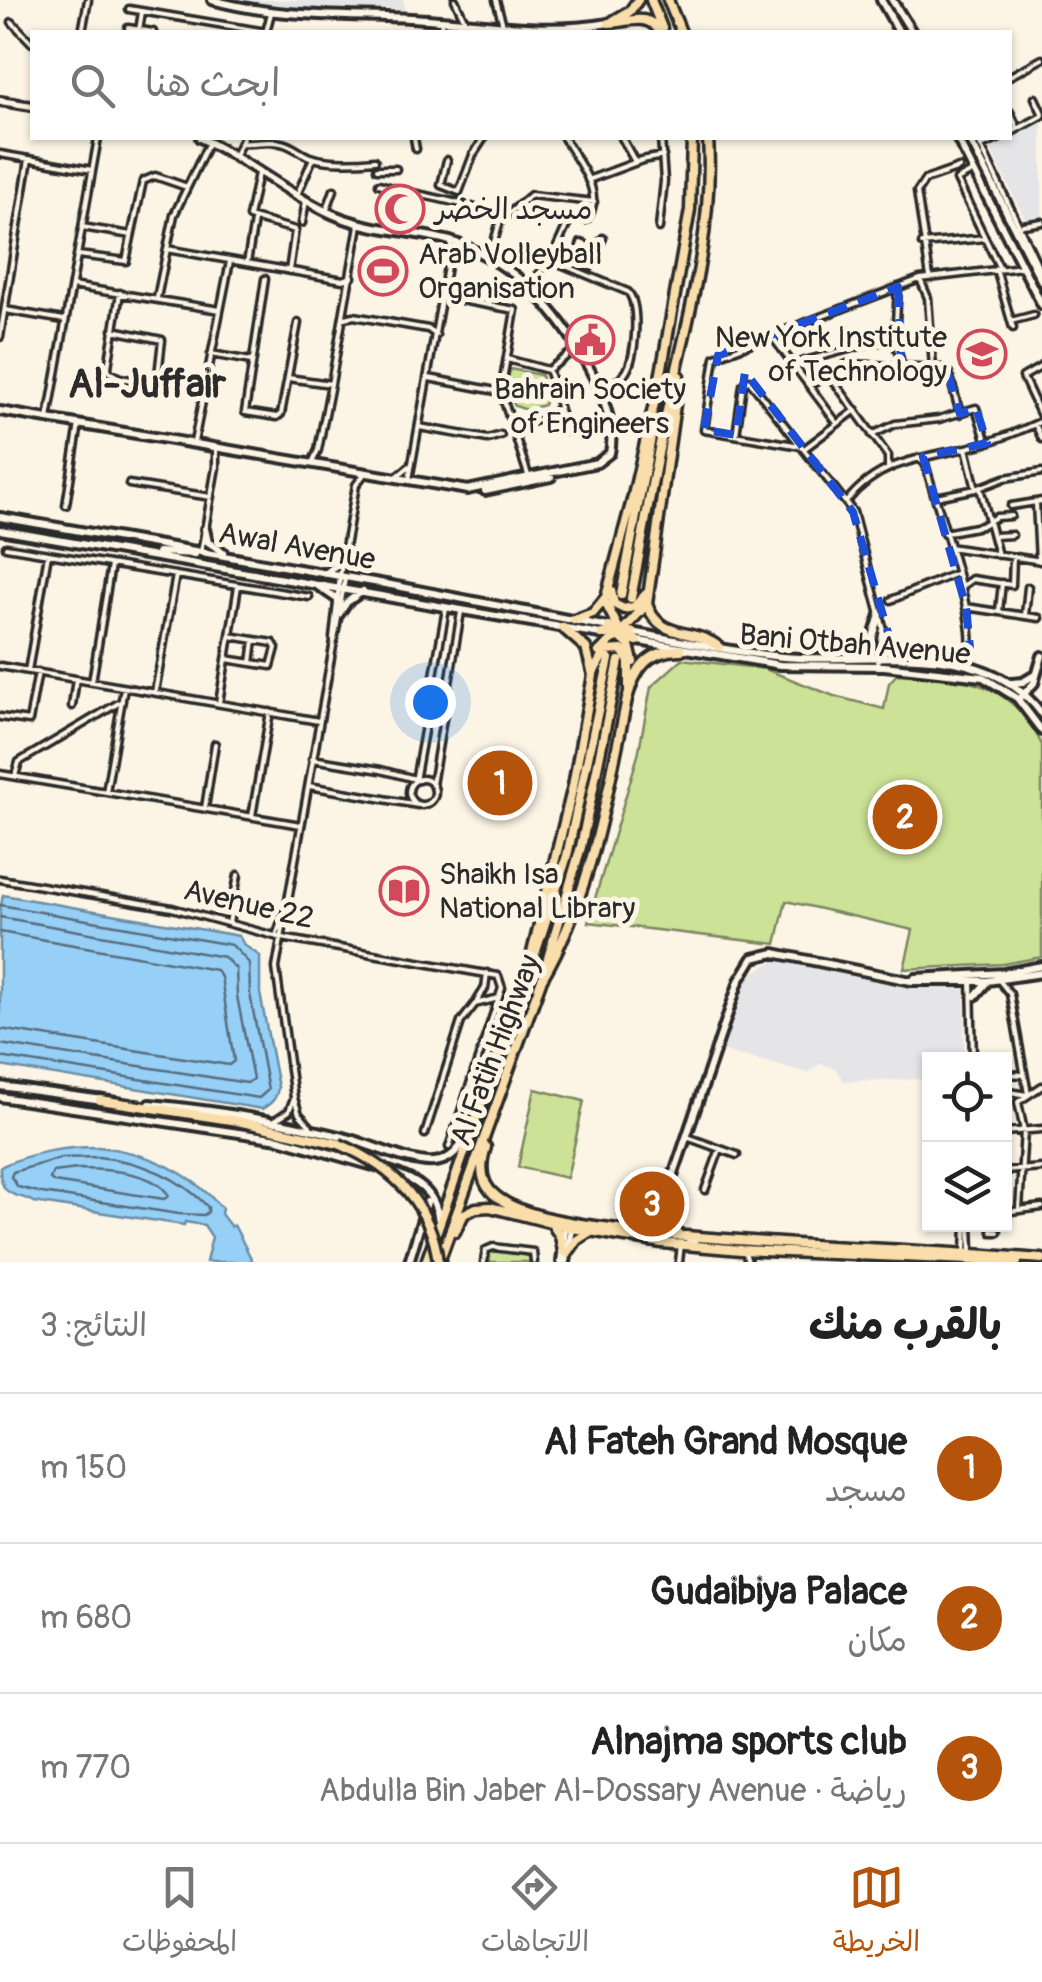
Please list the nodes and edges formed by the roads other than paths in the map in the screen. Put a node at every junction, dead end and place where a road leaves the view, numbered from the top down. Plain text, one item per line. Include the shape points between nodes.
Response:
1 (88, 0) edge
2 (213, 0) edge
3 (455, 0) edge
4 (496, 0) edge
5 (638, 0) edge
6 (651, 0) edge
7 (881, 0) edge
8 (892, 0) edge
9 (672, 3) edge
10 (129, 9) dead end
11 (142, 12) junction
12 (272, 12) junction
13 (12, 22) dead end
14 (449, 22) junction
15 (466, 23) junction
16 (609, 23) junction
17 (128, 28) dead end
18 (82, 30) edge
19 (139, 30) edge
20 (254, 30) edge
21 (267, 30) edge
22 (444, 30) edge
23 (504, 30) edge
24 (569, 30) edge
25 (660, 30) edge
26 (661, 30) edge
27 (680, 30) edge
28 (898, 30) edge
29 (911, 30) edge
30 (30, 41) edge
31 (1042, 59) edge
32 (1012, 75) edge
33 (1035, 98) dead end
34 (0, 101) edge
35 (30, 106) edge
36 (1042, 114) edge
37 (1012, 116) edge
38 (1018, 129) junction
39 (1012, 132) edge
40 (98, 140) edge
41 (204, 140) edge
42 (243, 140) edge
43 (414, 140) edge
44 (483, 140) edge
45 (565, 140) edge
46 (623, 140) edge
47 (661, 140) edge
48 (692, 140) edge
49 (708, 140) edge
50 (958, 140) edge
51 (970, 140) edge
52 (978, 140) edge
53 (996, 140) edge
54 (288, 141) edge
55 (209, 142) junction
56 (982, 147) junction
57 (416, 149) dead end
58 (0, 154) edge
59 (236, 156) junction
60 (663, 156) junction
61 (313, 158) junction
62 (29, 159) junction
63 (979, 159) junction
64 (989, 159) junction
65 (375, 160) dead end
66 (448, 160) dead end
67 (635, 162) junction
68 (959, 168) dead end
69 (377, 169) dead end
70 (396, 169) dead end
71 (92, 170) junction
72 (258, 171) junction
73 (974, 171) junction
74 (588, 180) junction
75 (378, 184) dead end
76 (186, 188) junction
77 (334, 190) dead end
78 (296, 196) junction
79 (306, 201) junction
80 (594, 202) junction
81 (326, 212) junction
82 (502, 218) junction
83 (254, 221) junction
84 (1040, 223) edge
85 (302, 224) dead end
86 (359, 224) junction
87 (1020, 225) junction
88 (82, 227) junction
89 (370, 227) junction
90 (659, 228) dead end
91 (131, 235) junction
92 (603, 238) dead end
93 (985, 238) junction
94 (1027, 240) junction
95 (358, 241) junction
96 (451, 242) junction
97 (922, 244) junction
98 (462, 246) junction
99 (598, 249) junction
100 (167, 250) junction
101 (77, 254) junction
102 (451, 256) junction
103 (528, 257) dead end
104 (489, 258) junction
105 (230, 260) junction
106 (247, 263) junction
107 (549, 263) junction
108 (574, 266) junction
109 (1022, 268) junction
110 (998, 269) junction
111 (289, 271) junction
112 (1042, 274) edge
113 (352, 277) junction
114 (930, 277) junction
115 (265, 279) dead end
116 (920, 279) junction
117 (1042, 282) edge
118 (72, 286) junction
119 (528, 286) junction
120 (898, 288) junction
121 (120, 292) junction
122 (444, 296) junction
123 (158, 298) junction
124 (1042, 305) edge
125 (5, 310) junction
126 (220, 310) junction
127 (1034, 315) dead end
128 (344, 318) junction
129 (66, 320) junction
130 (1011, 321) junction
131 (298, 322) dead end
132 (1013, 328) dead end
133 (113, 330) junction
134 (770, 335) junction
135 (436, 336) junction
136 (0, 337) edge
137 (895, 340) junction
138 (932, 340) junction
139 (578, 348) junction
140 (211, 354) junction
141 (508, 359) junction
142 (252, 361) junction
143 (680, 362) junction
144 (902, 367) junction
145 (1040, 367) edge
146 (797, 368) junction
147 (934, 368) junction
148 (548, 370) junction
149 (832, 370) junction
150 (660, 373) junction
151 (1042, 376) edge
152 (288, 378) junction
153 (428, 378) junction
154 (157, 384) junction
155 (331, 384) junction
156 (808, 384) junction
157 (598, 388) junction
158 (204, 392) junction
159 (501, 392) junction
160 (557, 409) junction
161 (0, 410) edge
162 (856, 410) junction
163 (960, 414) junction
164 (48, 419) junction
165 (1042, 419) edge
166 (837, 423) junction
167 (79, 424) junction
168 (1035, 424) junction
169 (419, 427) junction
170 (512, 429) junction
171 (567, 431) dead end
172 (502, 435) dead end
173 (736, 435) junction
174 (872, 435) junction
175 (1042, 439) edge
176 (194, 443) junction
177 (986, 443) junction
178 (216, 447) junction
179 (802, 448) junction
180 (966, 448) junction
181 (228, 449) junction
182 (318, 450) junction
183 (918, 458) junction
184 (413, 460) junction
185 (312, 464) junction
186 (324, 466) junction
187 (216, 467) junction
188 (888, 468) junction
189 (343, 469) junction
190 (1042, 472) edge
191 (367, 473) junction
192 (394, 477) junction
193 (409, 480) junction
194 (529, 480) junction
195 (129, 484) dead end
196 (356, 484) junction
197 (978, 489) junction
198 (211, 497) junction
199 (933, 498) junction
200 (847, 501) junction
201 (1039, 502) edge
202 (66, 505) dead end
203 (1011, 506) dead end
204 (1012, 516) dead end
205 (0, 517) edge
206 (990, 521) junction
207 (205, 529) junction
208 (0, 530) edge
209 (11, 532) junction
210 (944, 533) junction
211 (1040, 534) edge
212 (1012, 535) dead end
213 (994, 536) junction
214 (0, 538) edge
215 (6, 547) dead end
216 (949, 547) junction
217 (200, 552) junction
218 (344, 552) junction
219 (48, 554) junction
220 (152, 554) junction
221 (998, 555) junction
222 (233, 557) junction
223 (1013, 557) junction
224 (1041, 561) edge
225 (111, 564) junction
226 (324, 574) junction
227 (957, 574) junction
228 (176, 575) junction
229 (342, 577) junction
230 (313, 583) junction
231 (1002, 583) junction
232 (238, 586) junction
233 (610, 586) junction
234 (341, 587) junction
235 (961, 587) junction
236 (1028, 587) dead end
237 (363, 591) junction
238 (448, 596) junction
239 (621, 596) tunnel mouth
240 (308, 597) dead end
241 (464, 598) junction
242 (631, 598) tunnel mouth
243 (337, 599) junction
244 (647, 599) junction
245 (604, 600) junction
246 (890, 600) dead end
247 (446, 607) junction
248 (966, 607) junction
249 (461, 610) junction
250 (998, 611) junction
251 (339, 614) junction
252 (880, 615) junction
253 (1025, 615) junction
254 (1039, 618) dead end
255 (574, 620) junction
256 (562, 627) junction
257 (585, 627) junction
258 (620, 633) junction
259 (884, 633) junction
260 (230, 636) junction
261 (333, 638) junction
262 (254, 640) junction
263 (440, 642) junction
264 (456, 644) junction
265 (719, 648) junction
266 (681, 650) junction
267 (1042, 656) edge
268 (854, 657) junction
269 (905, 658) junction
270 (226, 659) junction
271 (881, 662) junction
272 (250, 663) junction
273 (958, 663) junction
274 (0, 666) edge
275 (28, 671) junction
276 (38, 672) junction
277 (593, 675) junction
278 (76, 679) junction
279 (1034, 679) junction
280 (92, 682) junction
281 (1012, 682) junction
282 (124, 687) junction
283 (155, 692) junction
284 (629, 692) junction
285 (1021, 694) junction
286 (122, 701) junction
287 (219, 704) junction
288 (72, 706) dead end
289 (270, 712) junction
290 (1041, 713) edge
291 (0, 717) edge
292 (319, 720) junction
293 (1042, 730) edge
294 (215, 744) dead end
295 (312, 759) junction
296 (0, 774) edge
297 (14, 776) junction
298 (417, 780) junction
299 (432, 785) junction
300 (308, 786) junction
301 (106, 792) junction
302 (418, 805) junction
303 (205, 808) junction
304 (252, 816) junction
305 (301, 825) junction
306 (238, 875) dead end
307 (0, 879) edge
308 (229, 923) junction
309 (279, 937) junction
310 (1042, 969) edge
311 (487, 973) junction
312 (527, 973) junction
313 (542, 978) junction
314 (974, 978) junction
315 (1014, 978) junction
316 (1000, 980) junction
317 (987, 981) junction
318 (1010, 994) junction
319 (499, 998) junction
320 (975, 998) junction
321 (474, 1004) junction
322 (973, 1052) edge
323 (1012, 1074) edge
324 (1024, 1075) junction
325 (0, 1084) edge
326 (1042, 1086) edge
327 (1012, 1093) edge
328 (1028, 1094) junction
329 (0, 1098) edge
330 (294, 1098) junction
331 (100, 1100) junction
332 (478, 1117) junction
333 (274, 1121) junction
334 (488, 1128) junction
335 (1042, 1129) edge
336 (314, 1130) junction
337 (1024, 1131) junction
338 (1012, 1132) edge
339 (425, 1134) dead end
340 (688, 1137) junction
341 (449, 1147) dead end
342 (720, 1149) junction
343 (737, 1155) dead end
344 (1042, 1168) edge
345 (1022, 1170) junction
346 (1012, 1171) edge
347 (705, 1190) dead end
348 (427, 1202) dead end
349 (1042, 1207) edge
350 (1020, 1210) junction
351 (1012, 1211) edge
352 (664, 1213) junction
353 (550, 1224) junction
354 (570, 1225) junction
355 (438, 1229) junction
356 (638, 1231) junction
357 (593, 1232) junction
358 (968, 1232) edge
359 (660, 1238) junction
360 (680, 1240) junction
361 (446, 1243) junction
362 (806, 1248) junction
363 (740, 1250) junction
364 (757, 1250) junction
365 (967, 1256) junction
366 (564, 1257) edge
367 (906, 1259) edge
368 (1042, 1259) edge
369 (938, 1260) edge
370 (408, 1262) edge
371 (426, 1262) edge
372 (438, 1262) edge
373 (484, 1262) edge
374 (534, 1262) edge
375 (679, 1262) edge
376 (748, 1262) edge
377 (808, 1262) edge
378 (1016, 1262) edge

1 - 18 street
2 - 12 street
3 - 14 street
3 - 15 street
4 - 23 street
5 - 16 main road
6 - 26 main road
7 - 28 street
8 - 29 street
9 - 27 main road
10 - 11 street
11 - 19 street
11 - 20 street
12 - 14 street
12 - 21 street
13 - 30 street
14 - 15 street
14 - 22 street
15 - 23 street
16 - 24 street
16 - 25 main road via 645,19
17 - 19 street
31 - 32 street
33 - 36 street
34 - 35 street
36 - 38 street
37 - 38 street
38 - 39 street
40 - 71 street
41 - 55 street
42 - 54 street
42 - 59 street
43 - 57 street
44 - 66 street via 459,192 440,185
45 - 74 street
46 - 67 street
47 - 60 street
48 - 150 main road via 692,194
49 - 143 main road via 708,200
50 - 73 street
51 - 63 street
52 - 56 street
53 - 56 street
54 - 61 street
55 - 59 street
55 - 76 street
56 - 64 street
58 - 62 street
59 - 72 street
60 - 67 street
60 - 90 street
61 - 65 street
61 - 78 street
62 - 71 street
62 - 125 street
63 - 64 street
63 - 117 street
64 - 87 street
67 - 74 street
68 - 97 street via 920,185
69 - 70 street
71 - 88 street
72 - 78 street
72 - 83 street via 249,214
73 - 93 street via 958,177
73 - 109 street
74 - 80 street
75 - 82 street
76 - 91 street via 155,176 142,181
76 - 100 street
77 - 81 street
78 - 79 street
79 - 81 street
79 - 85 street
80 - 82 street via 531,195
80 - 107 street via 589,218 572,217
81 - 86 street
82 - 104 street
83 - 106 street
83 - 111 street via 295,230
84 - 87 street
84 - 94 street
86 - 89 street
86 - 95 street
87 - 94 street
88 - 91 street
88 - 101 street
89 - 95 street
89 - 96 street
91 - 101 street via 125,262
92 - 99 street
93 - 97 street
93 - 110 street
94 - 112 street
95 - 113 street
96 - 98 street
96 - 102 street
97 - 114 street
98 - 102 street
98 - 104 street
99 - 108 street via 589,268
99 - 108 street via 581,243
100 - 105 street
100 - 123 street
101 - 118 street
102 - 122 street
103 - 107 street
104 - 119 street
105 - 106 street
105 - 126 street
106 - 111 street
107 - 108 street
107 - 119 street
108 - 157 street via 635,301 630,362 624,376
109 - 110 street
109 - 124 street
110 - 114 street
110 - 130 street
111 - 113 street
113 - 128 street
114 - 116 street
115 - 142 street
116 - 120 street
116 - 138 street
118 - 121 street
118 - 129 street
119 - 139 street
120 - 134 street
120 - 137 street
121 - 123 street
121 - 133 street
122 - 135 street
122 - 141 street via 513,309
123 - 126 street
125 - 129 street
125 - 136 street
126 - 140 street
127 - 130 street
128 - 135 street via 428,329
128 - 155 street
129 - 164 street
130 - 132 street
131 - 152 street
133 - 154 street via 110,372
133 - 154 street via 162,340
134 - 146 street
134 - 173 street via 712,363 704,430
135 - 153 street
137 - 138 street
137 - 144 street
137 - 146 street
138 - 147 street
139 - 148 street
139 - 157 street
140 - 142 street
140 - 158 street
141 - 148 street
141 - 159 street
142 - 152 street via 243,410 280,416
143 - 242 main road
143 - 244 main road
144 - 147 street
144 - 149 street via 846,364
145 - 151 street
145 - 165 street via 1023,376
146 - 156 street
147 - 163 street via 949,373
148 - 160 street
149 - 156 street
149 - 162 street
150 - 233 main road
150 - 239 main road
152 - 155 street
153 - 159 street
153 - 169 street
154 - 158 street
155 - 182 street
156 - 166 street
157 - 194 street via 610,453 598,463
158 - 176 street
159 - 170 street
160 - 170 street
160 - 171 street
161 - 164 street
162 - 166 street
162 - 174 street
163 - 174 street via 895,424
163 - 177 street via 976,408
164 - 167 street
165 - 168 street
166 - 179 street
167 - 176 street
167 - 202 street
168 - 175 street
168 - 177 street
169 - 172 street via 488,439
169 - 184 street
170 - 194 street
173 - 179 street
173 - 179 street via 747,380
174 - 188 street via 889,458
176 - 178 street
177 - 180 street
178 - 181 street
178 - 187 street
179 - 200 street
180 - 183 street
180 - 197 street
181 - 185 street
181 - 187 street
182 - 185 street
182 - 186 street
183 - 188 street
183 - 199 street
184 - 192 street
184 - 193 street
185 - 186 street
186 - 189 street
187 - 198 street
188 - 200 street
189 - 191 street
189 - 196 street
190 - 197 street
191 - 192 street
191 - 196 street
192 - 193 street
193 - 194 street via 468,490
195 - 198 street
196 - 218 street
197 - 199 street
197 - 206 street
198 - 207 street
199 - 210 street
200 - 252 street
201 - 203 street
201 - 211 street
204 - 206 street
205 - 217 street, Awal Avenue
206 - 210 street
206 - 213 street
207 - 217 street
207 - 222 street via 212,546
208 - 209 street, Awal Avenue
209 - 214 street
209 - 220 street, Awal Avenue
210 - 216 street
211 - 224 street
212 - 213 street
213 - 221 street
215 - 219 street
216 - 221 street
216 - 227 street
217 - 220 street
217 - 222 street, Awal Avenue
218 - 226 street
218 - 229 street
219 - 225 street
219 - 275 street
220 - 230 street, Awal Avenue
221 - 223 street
222 - 226 street, Awal Avenue
223 - 224 street
223 - 231 street via 1012,585
225 - 228 street
225 - 280 street
226 - 229 street, Awal Avenue
227 - 235 street
227 - 246 street
228 - 232 street
228 - 283 street
229 - 234 street
229 - 238 street, Awal Avenue
230 - 234 street, Awal Avenue
230 - 243 street
231 - 235 street via 972,579
231 - 250 street
232 - 240 street
232 - 260 street
233 - 244 main road via 614,604 624,610
233 - 245 main road
234 - 237 street, Awal Avenue
234 - 243 street
234 - 251 street
235 - 248 street
236 - 253 street
237 - 247 street, Awal Avenue
237 - 251 street
238 - 241 street, Awal Avenue
238 - 247 street
241 - 249 street
241 - 255 street, Awal Avenue
243 - 261 street
244 - 258 main road
244 - 265 main road via 664,628
245 - 255 main road via 590,616
245 - 258 main road
247 - 249 street, Awal Avenue
247 - 263 street
248 - 250 street
248 - 273 street via 969,652
249 - 256 street, Awal Avenue
249 - 264 street
250 - 253 street
251 - 261 street
252 - 259 street
252 - 268 street via 870,646
253 - 254 street
255 - 257 street, Awal Avenue
256 - 257 street, Awal Avenue
256 - 277 main road via 584,646
257 - 258 street, Bani Otbah Avenue
258 - 265 street, Bani Otbah Avenue
258 - 266 street, Bani Otbah Avenue
258 - 277 main road via 600,651
258 - 284 main road via 632,660
259 - 269 street
259 - 271 street
260 - 262 street
260 - 270 street
261 - 292 street
262 - 272 street
262 - 272 street via 276,648 271,666
263 - 264 street
263 - 298 street
264 - 299 street
265 - 268 street, Bani Otbah Avenue
266 - 271 street, Bani Otbah Avenue via 780,665
266 - 284 main road, Al Fatih Highway via 649,658
267 - 279 street
268 - 271 street, Bani Otbah Avenue
269 - 271 street, Bani Otbah Avenue
269 - 273 street, Bani Otbah Avenue
270 - 272 street
270 - 287 street
271 - 285 street, Bani Otbah Avenue via 982,677
273 - 281 street, Bani Otbah Avenue
274 - 275 street
275 - 276 street
276 - 278 street
276 - 291 street via 30,721
277 - 284 main road via 603,653 618,649 628,658
277 - 312 main road, Al Fatih Highway
278 - 280 street
278 - 288 street
279 - 281 street
279 - 285 street
279 - 290 street
280 - 282 street
281 - 285 street, Bani Otbah Avenue
282 - 283 street
282 - 286 street
283 - 287 street
284 - 313 main road, Al Fatih Highway via 590,865
285 - 290 street, Bani Otbah Avenue
285 - 293 street, Bani Otbah Avenue
286 - 297 street via 19,762
286 - 301 street
287 - 289 street
289 - 292 street
289 - 304 street
292 - 295 street
294 - 303 street
295 - 298 street
295 - 300 street
296 - 297 street
297 - 301 street
298 - 299 street
298 - 302 street via 409,794
299 - 302 street via 432,801
300 - 302 street
300 - 305 street
301 - 303 street
303 - 304 street
304 - 305 street
305 - 309 street
306 - 308 street
307 - 308 street, Avenue 22
308 - 309 street, Avenue 22
309 - 311 street, Avenue 22
309 - 330 street via 276,978
310 - 314 street
310 - 315 street
311 - 319 street via 501,979
311 - 321 street
312 - 313 main road via 554,904 614,660 584,837
312 - 332 main road, Al Fatih Highway
313 - 334 main road, Al Fatih Highway
314 - 317 street
314 - 320 street
314 - 340 street via 904,980 759,955 739,981
315 - 316 street
315 - 318 street
316 - 317 street
316 - 318 street
317 - 320 street
318 - 324 street
319 - 321 street
319 - 341 street
320 - 322 street
321 - 339 street via 461,1022
323 - 324 street
324 - 328 street
325 - 331 street
326 - 328 street
327 - 328 street
328 - 337 street via 1018,1102
329 - 355 street via 323,1150 419,1183 436,1206
330 - 333 street
330 - 336 street
331 - 333 street
331 - 372 main road, bridge via 339,1144 384,1167 404,1186 427,1220
332 - 336 street via 457,1151 439,1162
332 - 355 main road, Al Fatih Highway
333 - 336 street
334 - 354 main road via 482,1168 490,1190
334 - 361 main road, Al Fatih Highway
335 - 337 street
337 - 338 street
337 - 345 street
340 - 342 street
340 - 352 street
342 - 343 street
342 - 347 street
344 - 345 street
345 - 346 street
345 - 350 street
348 - 370 street
349 - 350 street
350 - 351 street
352 - 356 main road
352 - 359 street
352 - 360 main road
353 - 354 main road
353 - 361 main road via 480,1207 464,1214
353 - 366 main road
354 - 356 main road
354 - 357 main road
354 - 366 street
355 - 371 main road, Al Fatih Highway
356 - 359 main road
357 - 359 main road
357 - 366 main road
358 - 365 street
359 - 360 main road
360 - 362 main road
360 - 363 main road
360 - 375 street
361 - 372 main road, Al Fatih Highway
362 - 364 main road
362 - 365 main road
362 - 367 main road
362 - 377 street
363 - 364 main road
363 - 376 street
364 - 376 street
365 - 368 main road
365 - 369 main road
365 - 378 main road
367 - 369 main road
373 - 374 street via 493,1246 533,1252

